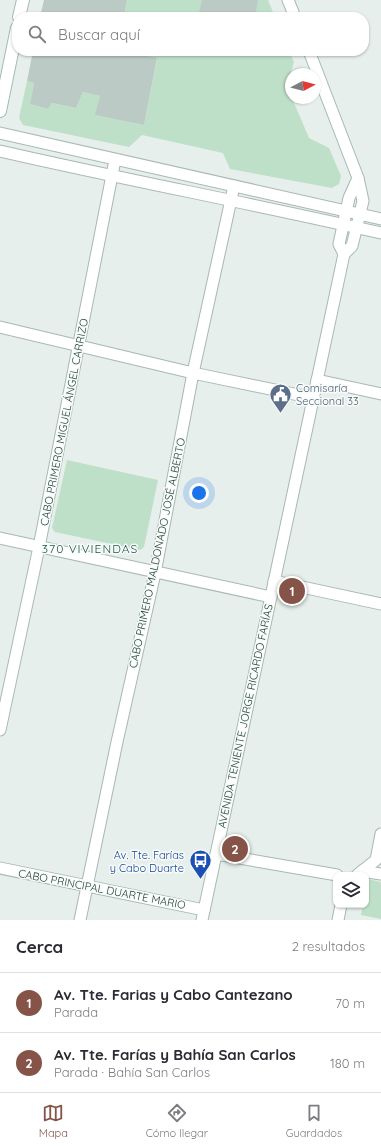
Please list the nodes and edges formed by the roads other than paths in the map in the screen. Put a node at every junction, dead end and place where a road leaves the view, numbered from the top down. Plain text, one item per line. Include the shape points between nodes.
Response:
1 (23, 0) edge
2 (288, 0) edge
3 (20, 12) edge
4 (293, 12) edge
5 (12, 52) edge
6 (311, 56) edge
7 (0, 111) edge
8 (0, 133) edge
9 (0, 152) edge
10 (116, 160) junction
11 (113, 177) junction
12 (358, 178) junction
13 (234, 186) junction
14 (230, 201) junction
15 (347, 210) junction
16 (360, 214) junction
17 (381, 219) edge
18 (344, 224) junction
19 (357, 227) junction
20 (381, 233) edge
21 (344, 254) junction
22 (0, 327) edge
23 (78, 345) junction
24 (193, 373) junction
25 (317, 380) junction
26 (381, 394) edge
27 (313, 398) junction
28 (0, 538) edge
29 (39, 548) junction
30 (155, 572) junction
31 (274, 581) junction
32 (271, 597) junction
33 (381, 604) edge
34 (0, 730) edge
35 (381, 834) edge
36 (216, 854) junction
37 (0, 868) edge
38 (361, 872) edge
39 (369, 873) edge
40 (333, 874) edge
41 (381, 874) edge
42 (86, 886) junction
43 (340, 908) edge
44 (203, 915) edge
45 (80, 920) edge
46 (338, 920) edge

1 - 3 street
2 - 4 street
5 - 7 street
6 - 12 street, AVENIDA TENIENTE JORGE RICARDO FARÍAS
8 - 10 street
9 - 11 street
10 - 11 street, CABO PRIMERO MIGUEL ÁNGEL CARRIZO
10 - 13 street
11 - 14 street
11 - 23 street, CABO PRIMERO MIGUEL ÁNGEL CARRIZO
12 - 15 street, AVENIDA TENIENTE JORGE RICARDO FARÍAS via 349,198
12 - 16 street, AVENIDA TENIENTE JORGE RICARDO FARÍAS via 363,200
13 - 14 street, CABO PRIMERO MALDONADO JOSÉ ALBERTO
13 - 15 street
14 - 18 street
14 - 24 street, CABO PRIMERO MALDONADO JOSÉ ALBERTO
15 - 16 street
15 - 18 street, AVENIDA TENIENTE JORGE RICARDO FARÍAS
16 - 17 street
16 - 19 street, AVENIDA TENIENTE JORGE RICARDO FARÍAS
18 - 19 street
18 - 21 street, AVENIDA TENIENTE JORGE RICARDO FARÍAS via 339,244
19 - 20 street
19 - 21 street, AVENIDA TENIENTE JORGE RICARDO FARÍAS via 352,246
21 - 25 street, AVENIDA TENIENTE JORGE RICARDO FARÍAS
22 - 23 street
23 - 24 street
23 - 29 street, CABO PRIMERO MIGUEL ÁNGEL CARRIZO
24 - 27 street
24 - 30 street, CABO PRIMERO MALDONADO JOSÉ ALBERTO
25 - 26 street
25 - 27 street, AVENIDA TENIENTE JORGE RICARDO FARÍAS
27 - 31 street, AVENIDA TENIENTE JORGE RICARDO FARÍAS
28 - 29 street
29 - 30 street
29 - 34 street, CABO PRIMERO MIGUEL ÁNGEL CARRIZO
30 - 32 street
30 - 42 street, CABO PRIMERO MALDONADO JOSÉ ALBERTO
31 - 32 street, AVENIDA TENIENTE JORGE RICARDO FARÍAS
31 - 33 street
32 - 36 street, AVENIDA TENIENTE JORGE RICARDO FARÍAS
35 - 38 street via 376,860
36 - 40 street
36 - 44 street, AVENIDA TENIENTE JORGE RICARDO FARÍAS
37 - 42 street, CABO PRINCIPAL DUARTE MARIO
39 - 41 street
42 - 44 street, CABO PRINCIPAL DUARTE MARIO
42 - 45 street, CABO PRIMERO MALDONADO JOSÉ ALBERTO
43 - 46 street

